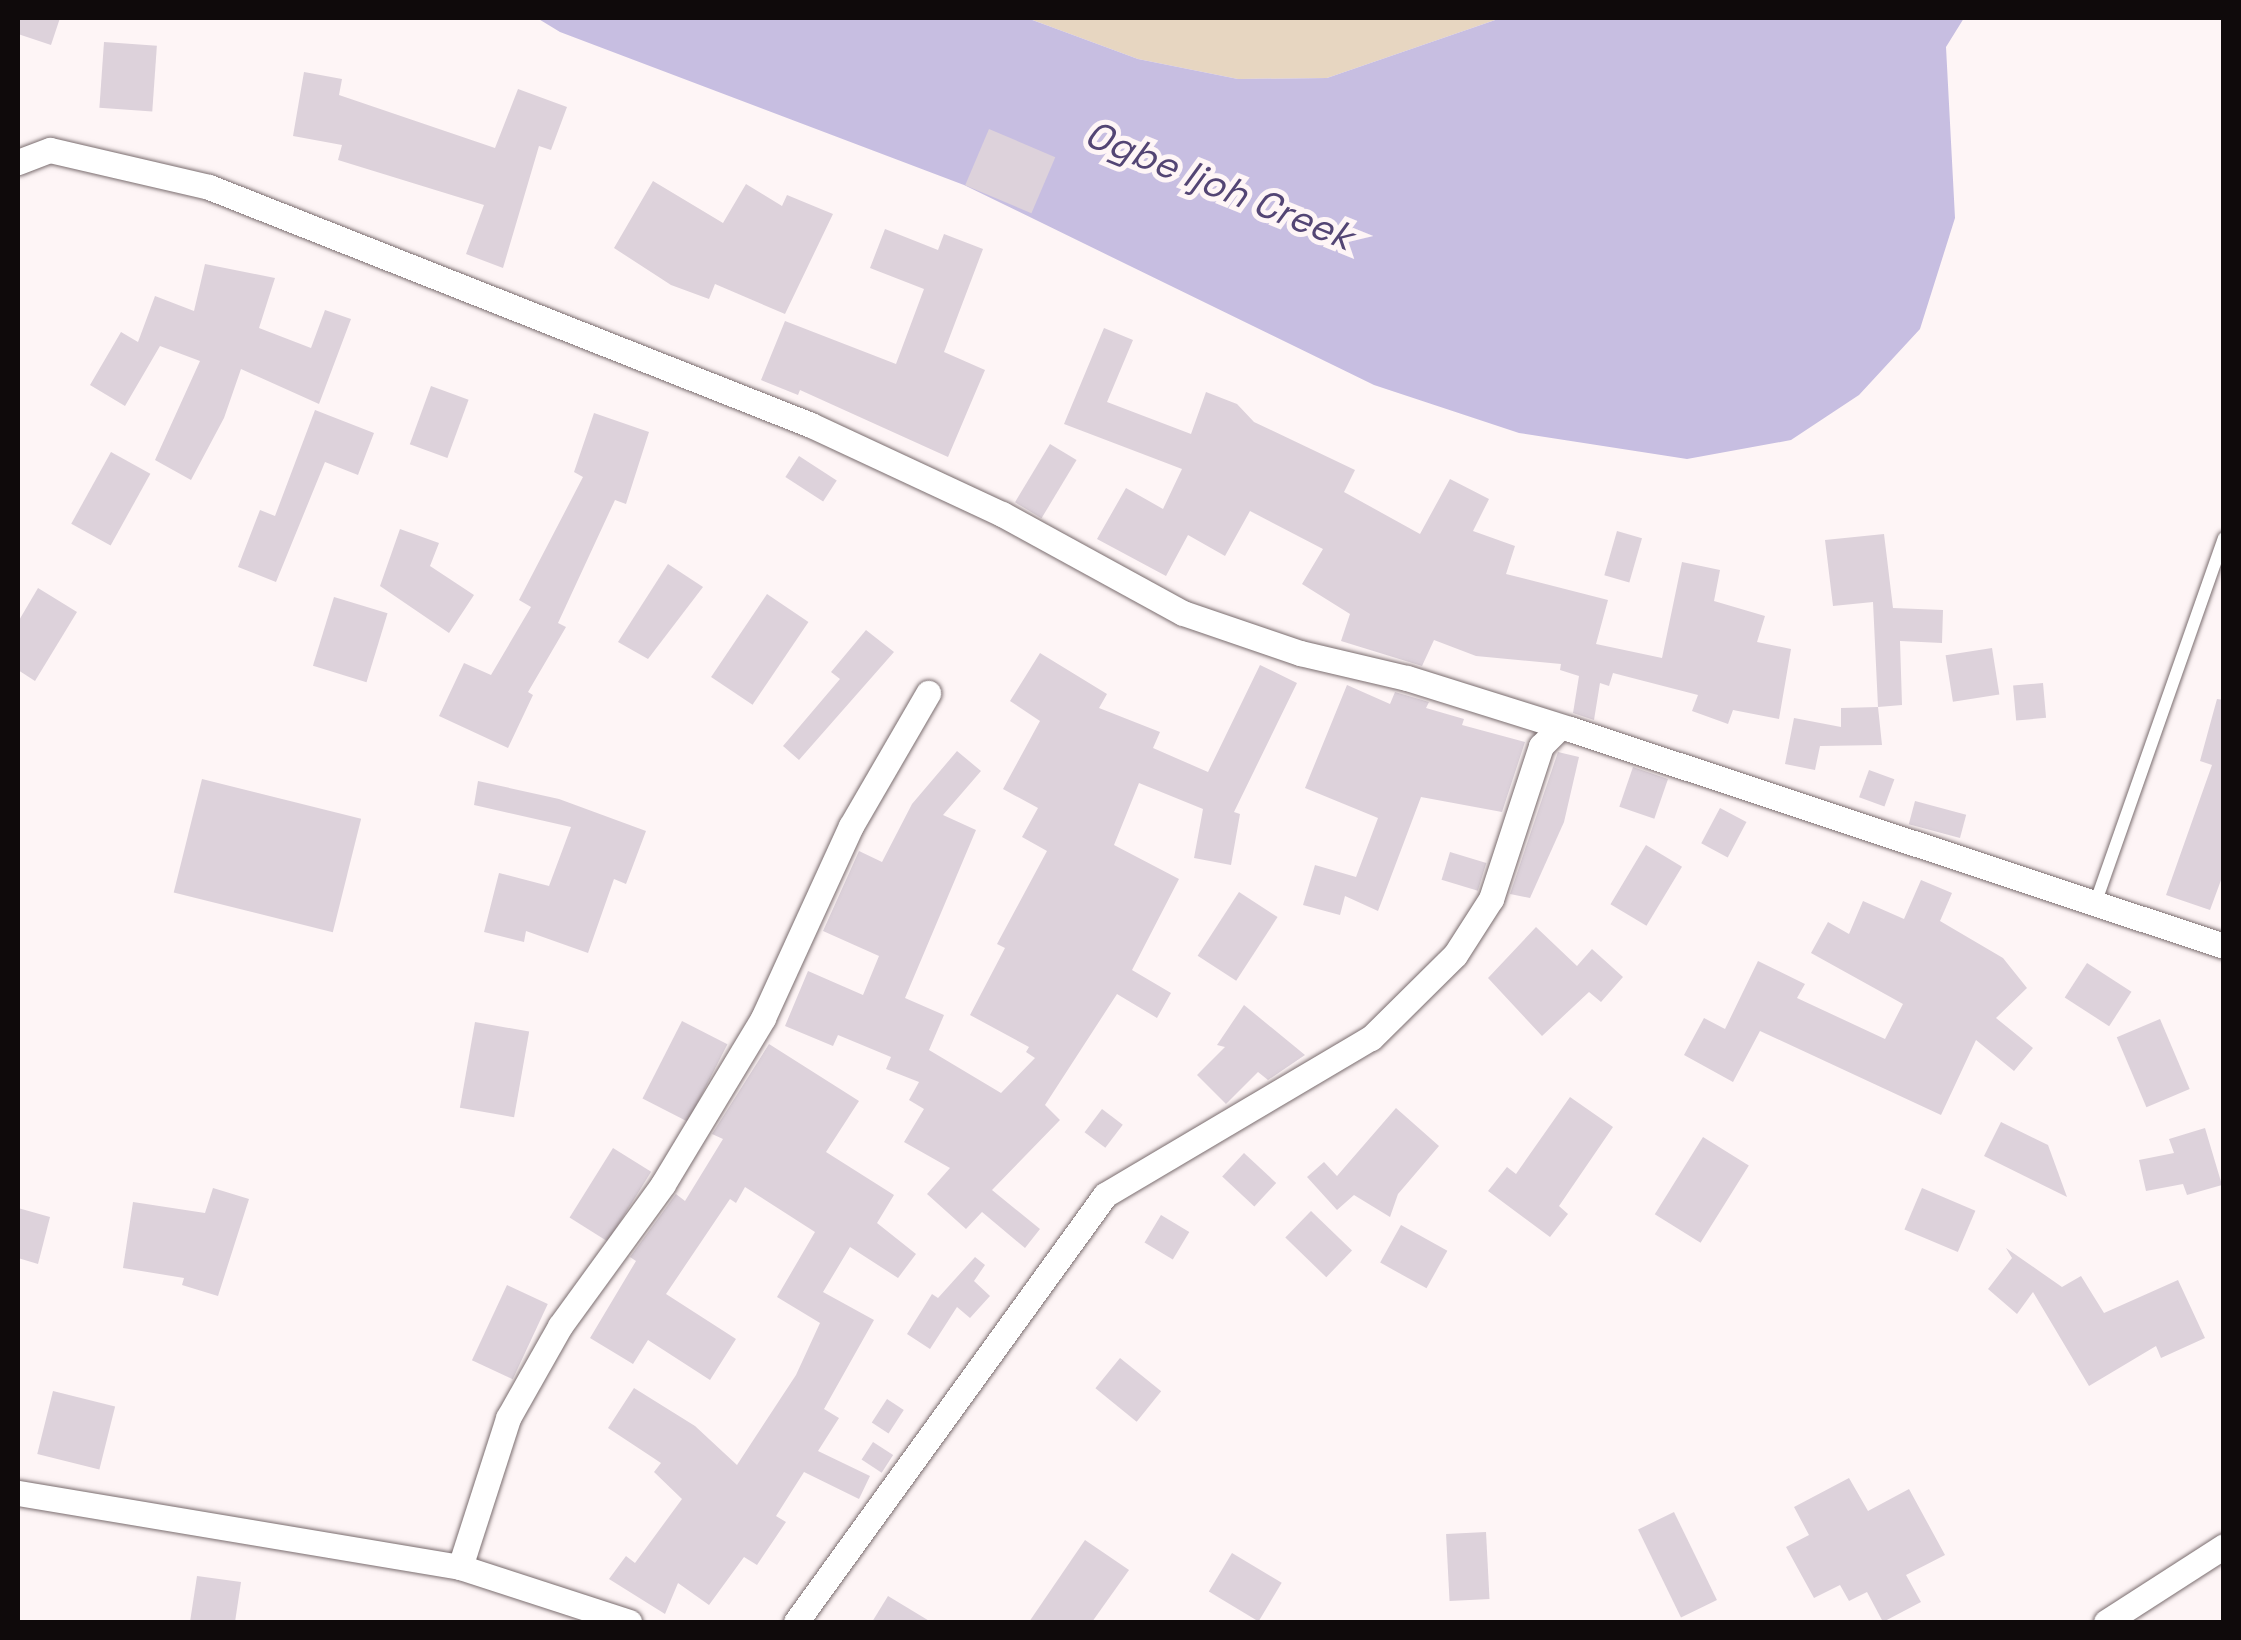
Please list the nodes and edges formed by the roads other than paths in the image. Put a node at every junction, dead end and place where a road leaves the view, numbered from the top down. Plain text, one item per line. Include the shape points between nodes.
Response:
1 (18, 162) edge
2 (2224, 538) edge
3 (928, 692) dead end
4 (1558, 730) junction
5 (2095, 904) junction
6 (2224, 946) edge
7 (18, 1492) edge
8 (2224, 1546) edge
9 (460, 1568) junction
10 (629, 1622) edge
11 (796, 1622) edge
12 (2106, 1622) edge

1 - 4 street via 50,150 209,187 811,425 1002,514 1183,613
2 - 5 lane
3 - 9 street via 850,826 763,1018 663,1184 560,1326 508,1418
4 - 5 street
4 - 11 street via 1542,746 1492,899 1455,955 1370,1038 1105,1196
5 - 6 street
7 - 9 street
8 - 12 street
9 - 10 street

